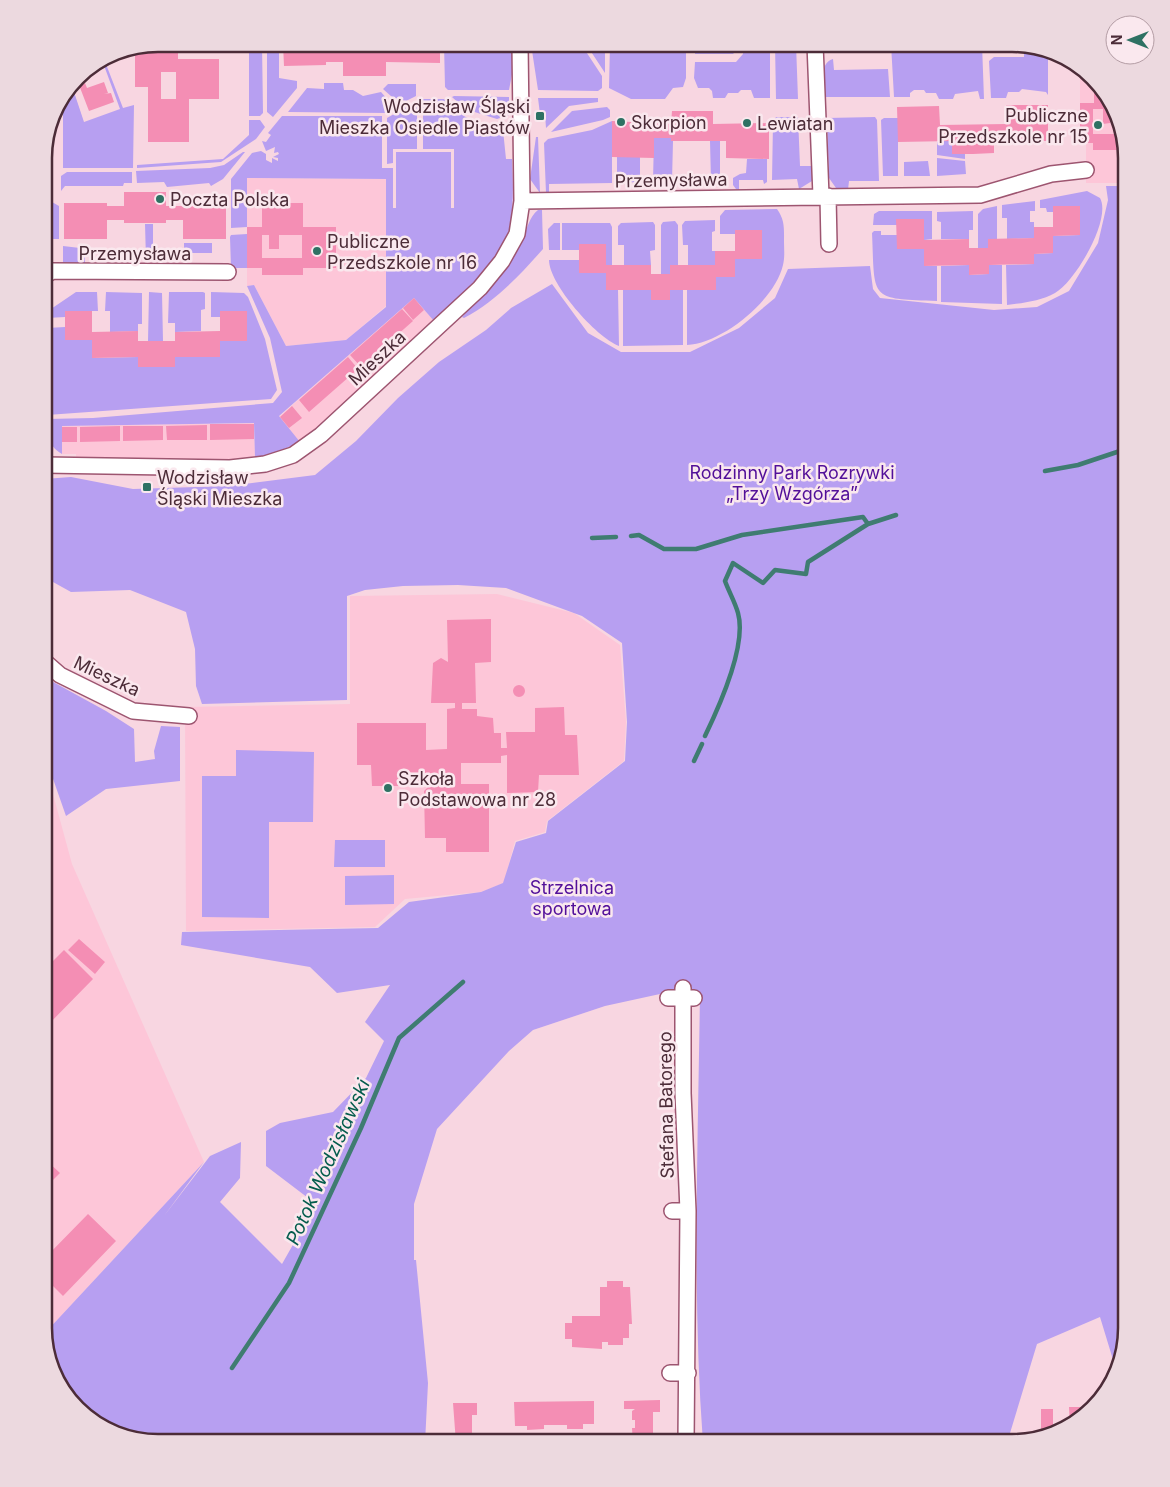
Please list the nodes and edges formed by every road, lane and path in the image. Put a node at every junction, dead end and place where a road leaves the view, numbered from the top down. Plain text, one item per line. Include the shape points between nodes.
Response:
1 (520, 52) edge
2 (816, 53) edge
3 (1086, 170) dead end
4 (825, 196) junction
5 (522, 201) junction
6 (829, 244) dead end
7 (53, 272) edge
8 (228, 272) dead end
9 (53, 465) edge
10 (53, 668) edge
11 (189, 716) dead end
12 (682, 996) dead end
13 (672, 1211) dead end
14 (688, 1211) junction
15 (670, 1373) dead end
16 (688, 1373) junction
17 (686, 1434) edge

1 - 5 street, Mieszka
2 - 4 street
3 - 4 street, Przemysława via 1051,174 980,196
4 - 5 street, Przemysława
4 - 6 street
5 - 9 street, Mieszka via 517,234 502,261 480,288 321,435 292,455 265,464 230,468
7 - 8 street, Przemysława
10 - 11 street, Mieszka via 133,711
12 - 14 street, Stefana Batorego
13 - 14 street
14 - 16 street, Stefana Batorego
15 - 16 street
16 - 17 street, Stefana Batorego

